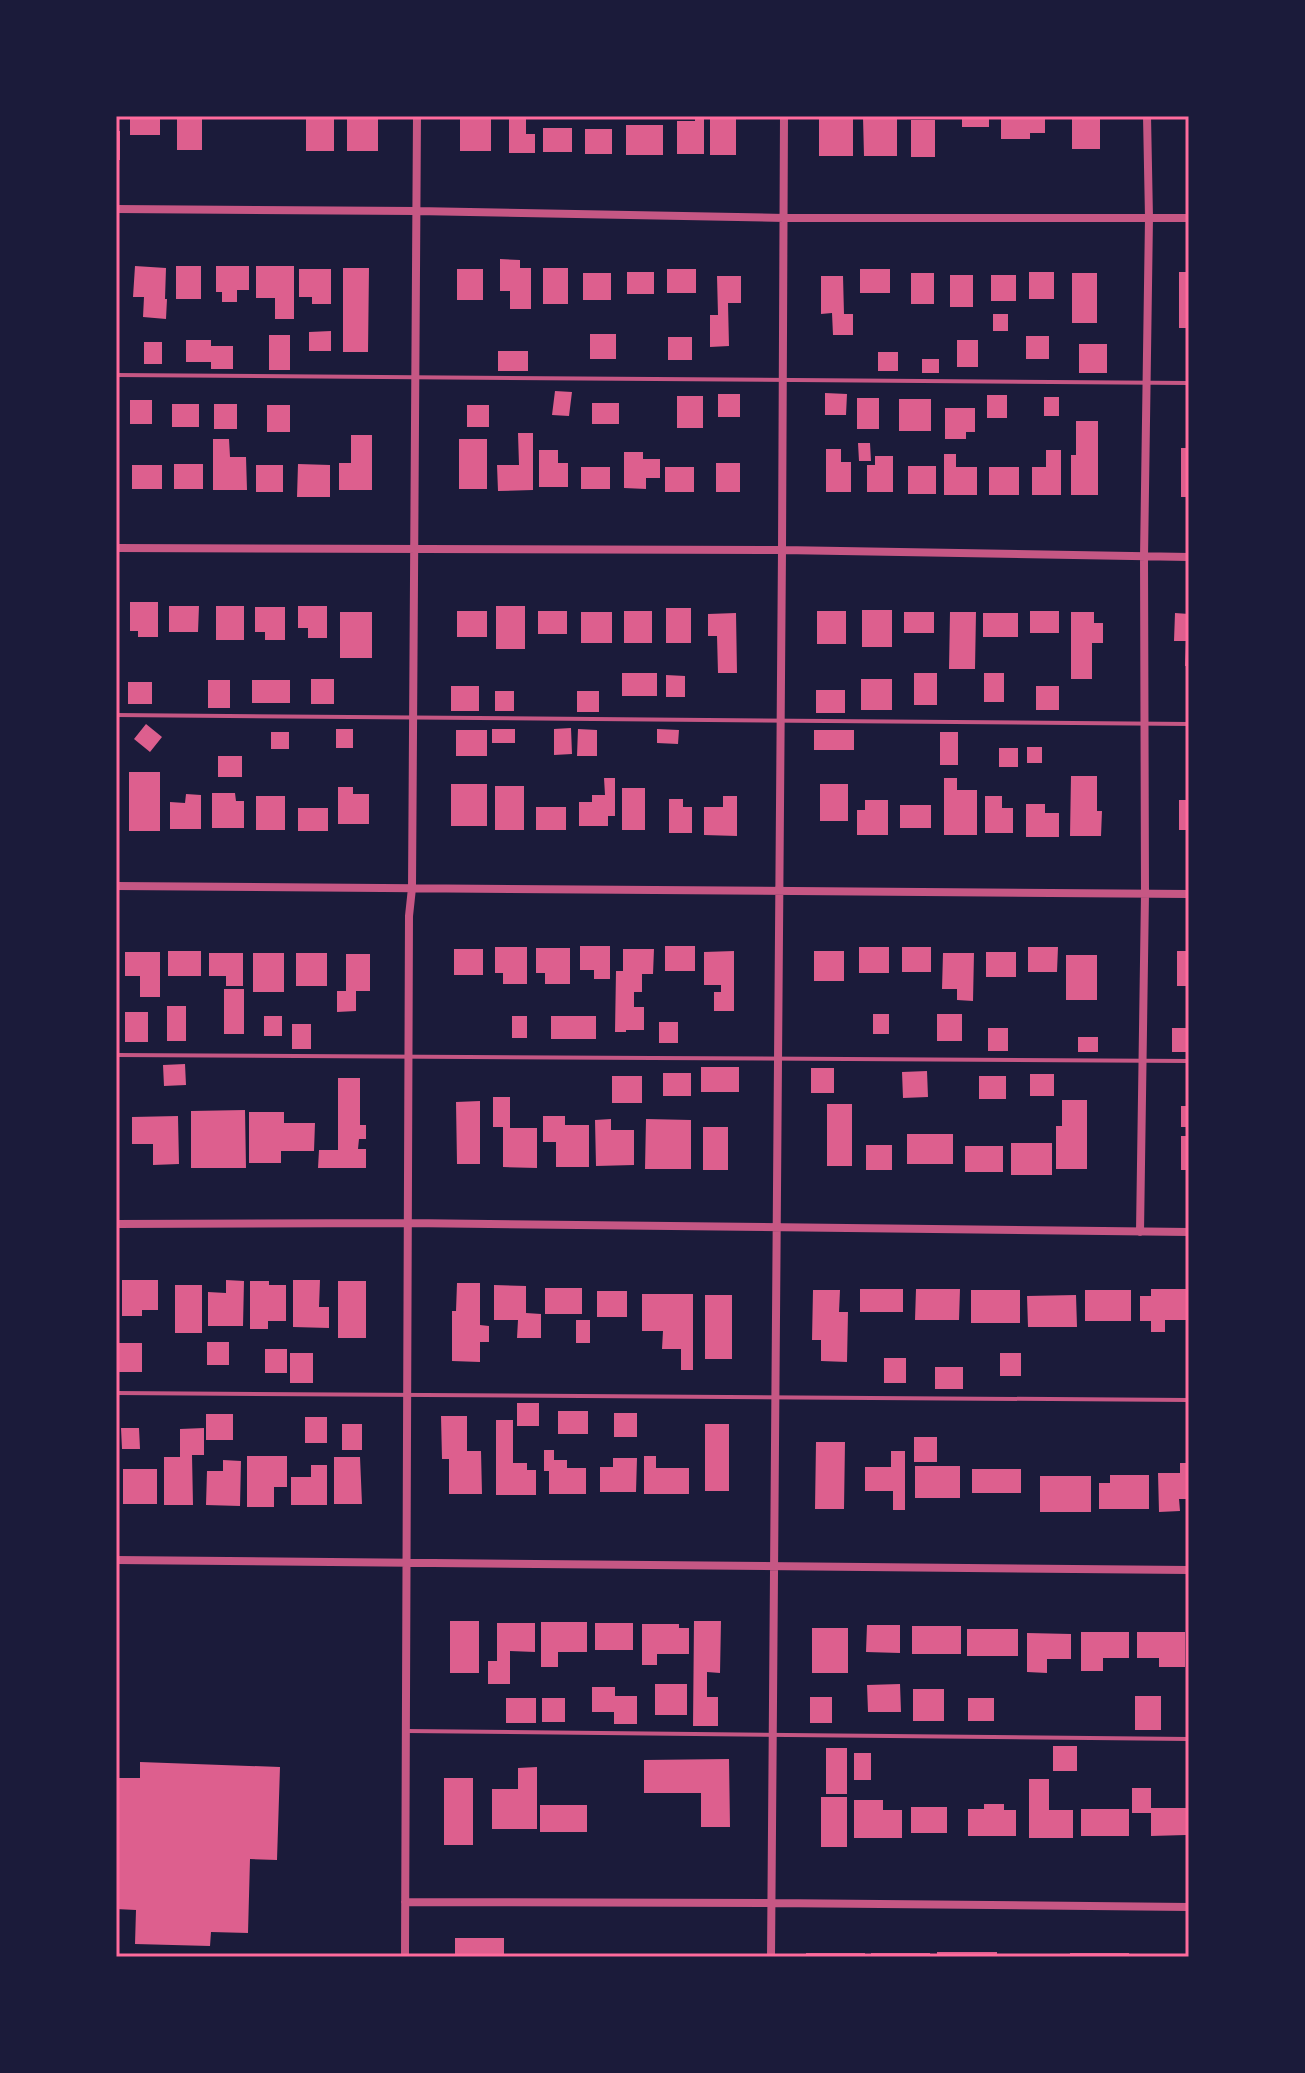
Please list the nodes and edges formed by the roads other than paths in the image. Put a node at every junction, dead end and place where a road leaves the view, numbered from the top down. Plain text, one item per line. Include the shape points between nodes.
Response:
1 (417, 116) edge
2 (784, 116) edge
3 (1147, 116) edge
4 (116, 209) edge
5 (416, 211) junction
6 (784, 218) junction
7 (1149, 218) junction
8 (1189, 218) edge
9 (116, 375) edge
10 (415, 377) junction
11 (783, 380) junction
12 (1146, 383) junction
13 (1189, 383) edge
14 (116, 548) edge
15 (413, 548) junction
16 (782, 550) junction
17 (1144, 557) junction
18 (1189, 557) edge
19 (116, 715) edge
20 (413, 719) junction
21 (781, 722) junction
22 (1144, 724) junction
23 (1189, 724) edge
24 (116, 886) edge
25 (412, 888) junction
26 (779, 892) junction
27 (1145, 894) junction
28 (1189, 894) edge
29 (116, 1055) edge
30 (777, 1057) junction
31 (409, 1059) junction
32 (1142, 1061) junction
33 (1189, 1061) edge
34 (408, 1223) junction
35 (116, 1224) edge
36 (776, 1228) junction
37 (1140, 1232) junction
38 (1189, 1232) edge
39 (116, 1393) edge
40 (407, 1395) junction
41 (775, 1397) junction
42 (1189, 1400) edge
43 (116, 1560) edge
44 (406, 1563) junction
45 (774, 1566) junction
46 (1189, 1570) edge
47 (406, 1731) junction
48 (773, 1736) junction
49 (1189, 1739) edge
50 (405, 1902) junction
51 (771, 1903) junction
52 (1189, 1907) edge
53 (405, 1957) edge
54 (771, 1957) edge

1 - 5 street
2 - 6 street
3 - 7 street
4 - 5 street
5 - 6 street
5 - 10 street
6 - 7 street
6 - 11 street
7 - 8 street
7 - 12 street
9 - 10 lane
10 - 11 lane
10 - 15 street
11 - 12 lane
11 - 16 street
12 - 13 lane
12 - 17 street
14 - 15 street
15 - 16 street
15 - 20 street
16 - 17 street
16 - 21 street
17 - 18 street
17 - 22 street
19 - 20 lane
20 - 21 lane
20 - 25 street
21 - 22 lane
21 - 26 street
22 - 23 lane
22 - 27 street
24 - 25 street
25 - 26 street
25 - 31 street
26 - 27 street
26 - 30 street
27 - 28 street
27 - 32 street
29 - 31 lane
30 - 31 lane
30 - 32 lane
30 - 36 street
31 - 34 street
32 - 33 lane
32 - 37 street
34 - 35 street
34 - 36 street
34 - 40 street
36 - 37 street
36 - 41 street
37 - 38 street
39 - 40 lane
40 - 41 lane
40 - 44 street
41 - 42 lane
41 - 45 street
43 - 44 street
44 - 45 street
44 - 47 street
45 - 46 street
45 - 48 street
47 - 48 lane
47 - 50 street
48 - 49 lane
48 - 51 street
50 - 51 street
50 - 53 street
51 - 52 street
51 - 54 street

